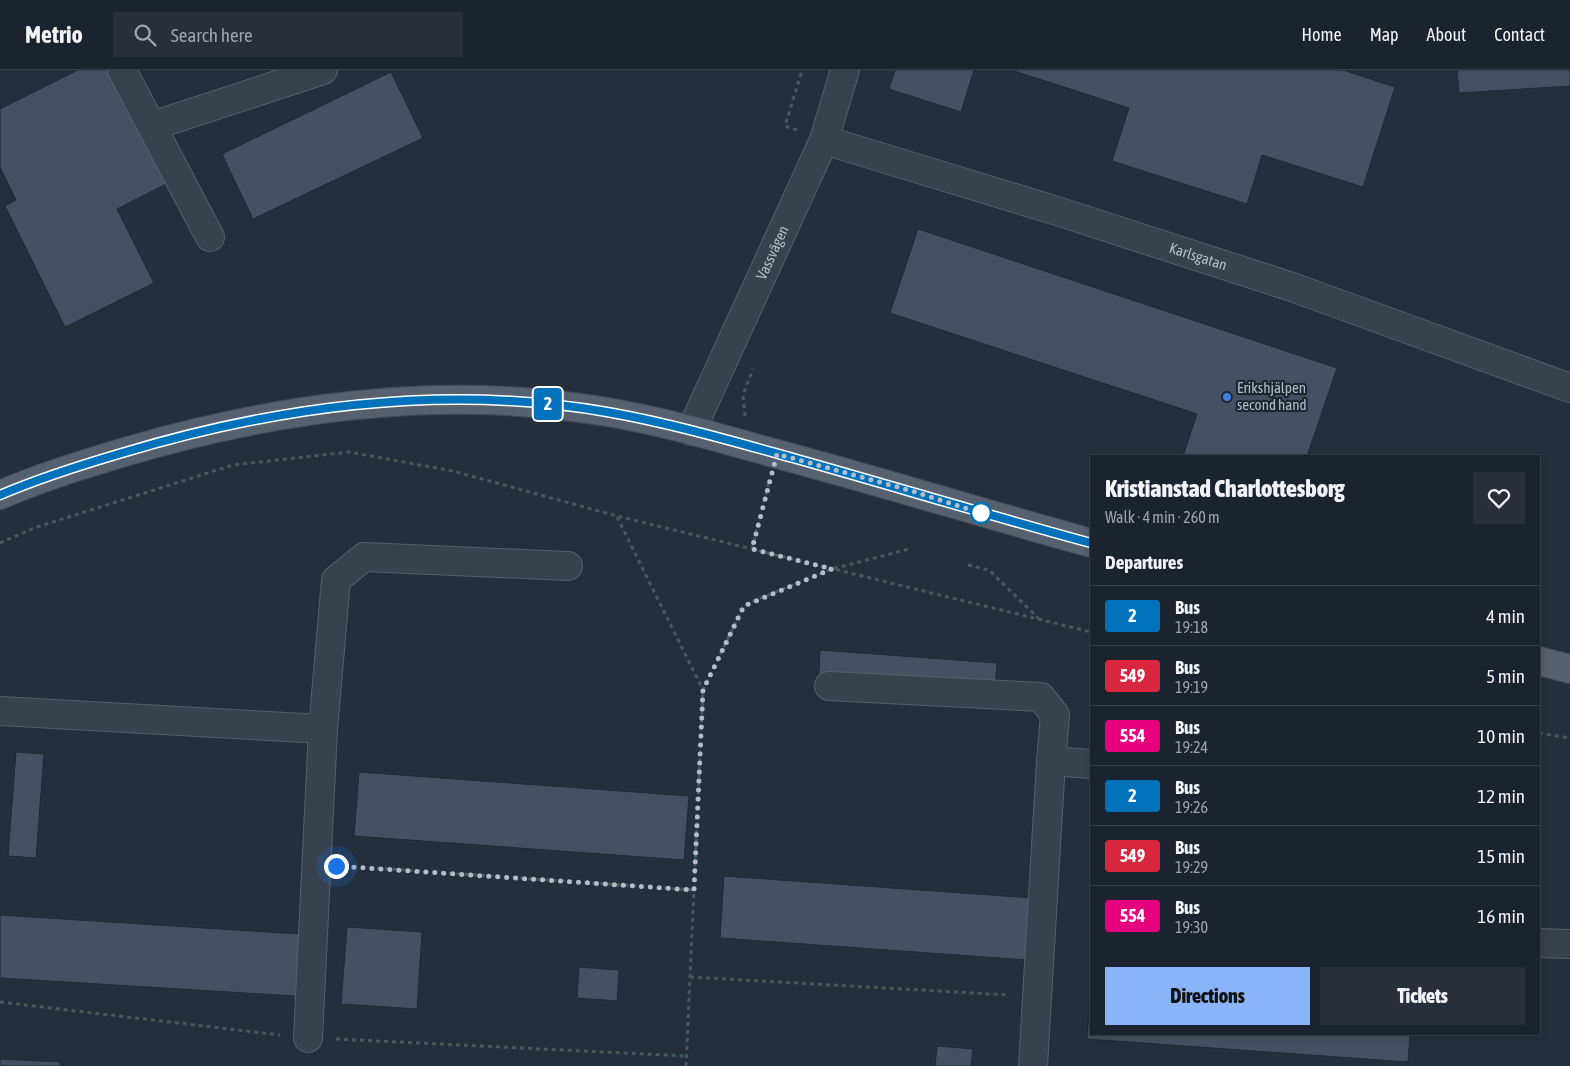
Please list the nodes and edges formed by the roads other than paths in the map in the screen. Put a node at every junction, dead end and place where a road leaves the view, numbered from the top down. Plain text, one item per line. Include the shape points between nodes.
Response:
1 (122, 70) edge
2 (323, 70) edge
3 (845, 70) edge
4 (152, 126) junction
5 (824, 140) junction
6 (210, 237) dead end
7 (1570, 388) edge
8 (692, 430) junction
9 (0, 495) edge
10 (1090, 543) edge
11 (568, 566) dead end
12 (1540, 661) edge
13 (1570, 669) edge
14 (829, 686) dead end
15 (0, 711) edge
16 (323, 729) junction
17 (1051, 761) junction
18 (1090, 764) edge
19 (1540, 943) edge
20 (1570, 944) edge
21 (308, 1038) road end
22 (1033, 1066) edge

1 - 4 street
2 - 4 street
3 - 5 street, Vassvägen
4 - 6 street
5 - 7 street, Karlsgatan via 1292,287
5 - 8 street, Vassvägen
8 - 9 main road via 608,412 537,403 475,400 361,405 289,414 159,442 81,465
8 - 10 main road
11 - 16 street via 364,557 336,580
12 - 13 main road
14 - 17 street via 1041,697 1055,715
15 - 16 street
16 - 21 street
17 - 18 street
17 - 22 street
19 - 20 street

